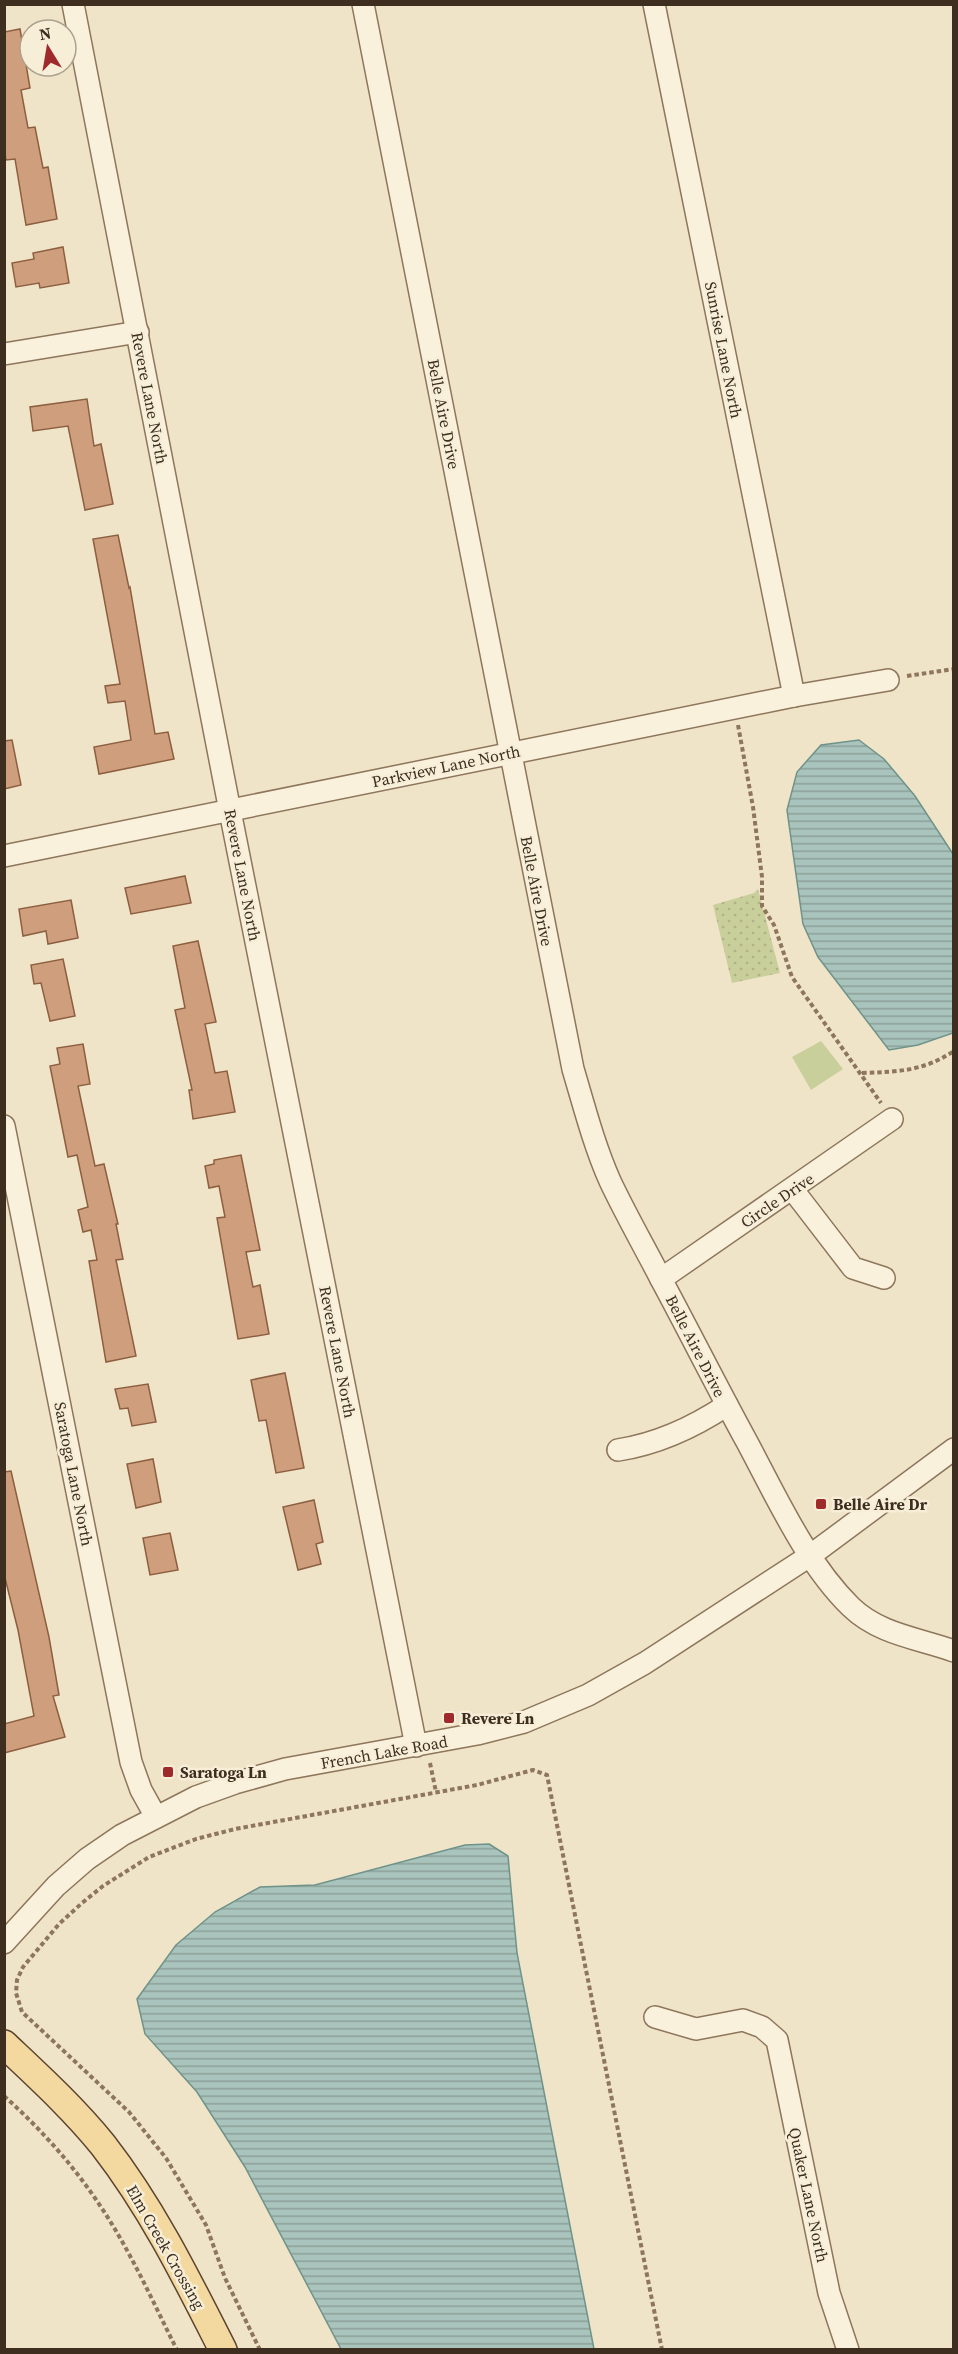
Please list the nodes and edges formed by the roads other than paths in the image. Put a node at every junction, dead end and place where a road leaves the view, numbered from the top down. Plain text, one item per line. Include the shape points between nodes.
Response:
1 (73, 4) edge
2 (363, 4) edge
3 (654, 4) edge
4 (138, 333) junction
5 (4, 354) edge
6 (888, 680) road end
7 (794, 696) junction
8 (510, 753) junction
9 (230, 811) junction
10 (4, 856) edge
11 (892, 1119) road end
12 (4, 1126) edge
13 (792, 1190) junction
14 (661, 1278) junction
15 (884, 1278) dead end
16 (727, 1405) junction
17 (954, 1449) edge
18 (618, 1450) dead end
19 (811, 1555) junction
20 (954, 1651) edge
21 (421, 1745) junction
22 (156, 1817) junction
23 (4, 1943) edge
24 (655, 2017) dead end
25 (4, 2044) edge
26 (223, 2349) edge
27 (848, 2349) edge

1 - 4 street, Revere Lane North
2 - 8 street, Belle Aire Drive
3 - 7 street, Sunrise Lane North
4 - 5 street
4 - 9 street, Revere Lane North
6 - 7 street, Parkview Lane North
7 - 8 street, Parkview Lane North
8 - 9 street, Parkview Lane North
8 - 14 street, Belle Aire Drive via 573,1069 609,1179
9 - 10 street, Parkview Lane North
9 - 21 street, Revere Lane North
11 - 13 street, Circle Drive
12 - 22 street, Saratoga Lane North via 131,1762
13 - 14 street, Circle Drive
13 - 15 street via 853,1268
14 - 16 street, Belle Aire Drive
16 - 18 street via 705,1420 643,1446
16 - 19 street, Belle Aire Drive
17 - 19 street, French Lake Road
19 - 20 street, Belle Aire Drive via 850,1606 870,1623
19 - 21 street, French Lake Road via 645,1663 588,1695 524,1722
21 - 22 street, French Lake Road via 285,1769 196,1797
22 - 23 street, French Lake Road via 87,1859 56,1886
24 - 27 street, Quaker Lane North via 696,2029 743,2020 762,2027 777,2040 829,2293
25 - 26 main road, Elm Creek Crossing via 58,2094 124,2174 167,2241

